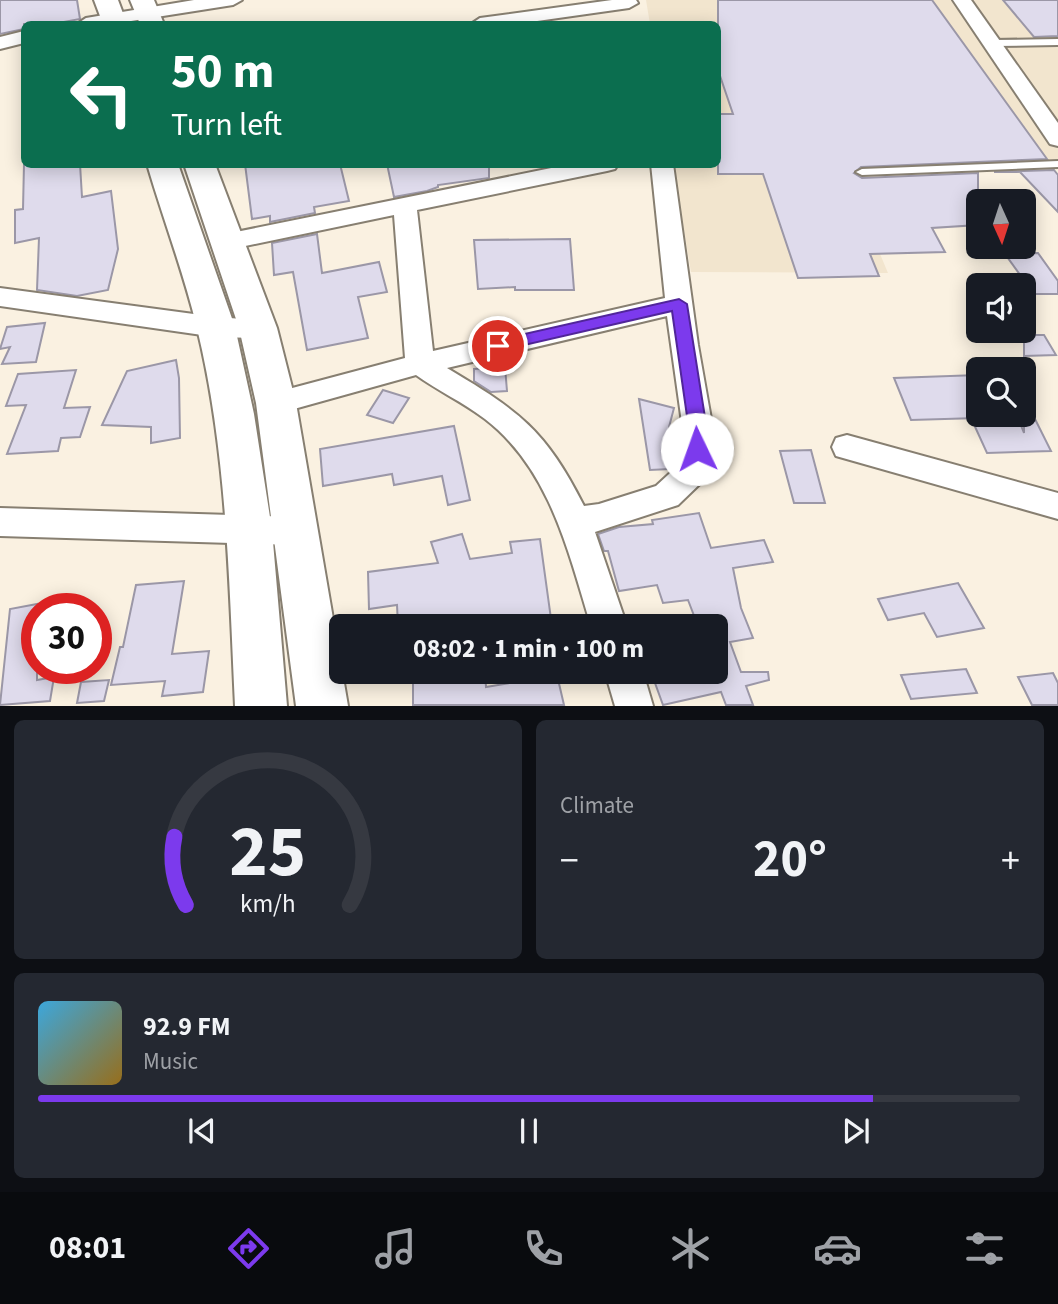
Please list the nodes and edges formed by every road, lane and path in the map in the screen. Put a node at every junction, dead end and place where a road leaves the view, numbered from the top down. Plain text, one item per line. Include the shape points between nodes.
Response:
1 (233, 0) edge
2 (962, 0) edge
3 (628, 2) edge
4 (147, 12) edge
5 (111, 14) edge
6 (94, 21) edge
7 (500, 21) edge
8 (633, 21) edge
9 (21, 38) edge
10 (1058, 41) edge
11 (0, 43) edge
12 (993, 43) junction
13 (1058, 139) edge
14 (1058, 164) edge
15 (163, 168) edge
16 (201, 168) edge
17 (588, 168) edge
18 (662, 168) edge
19 (862, 172) dead end
20 (405, 206) junction
21 (226, 242) junction
22 (0, 297) edge
23 (679, 304) junction
24 (216, 327) junction
25 (258, 328) junction
26 (420, 364) junction
27 (276, 402) junction
28 (847, 447) dead end
29 (1058, 506) edge
30 (576, 521) junction
31 (0, 522) edge
32 (249, 530) junction
33 (297, 531) junction
34 (605, 614) edge
35 (628, 684) edge
36 (251, 703) edge
37 (322, 705) edge
38 (634, 705) edge

1 - 4 street
2 - 12 street
3 - 7 street
3 - 8 street
4 - 5 street
5 - 6 street
9 - 11 street
10 - 12 lane
12 - 13 street
14 - 19 lane
15 - 24 street
16 - 21 street
17 - 20 street
18 - 23 street
20 - 21 street
20 - 26 street
21 - 25 street
22 - 24 street
23 - 26 street
23 - 30 street via 698,430 696,468 667,496
24 - 25 street
24 - 32 street via 234,414
25 - 27 street
26 - 27 street
26 - 30 street via 497,412 537,450
27 - 33 street
28 - 29 street
30 - 34 street
31 - 32 street
32 - 33 street
32 - 36 street
33 - 37 street
35 - 38 street

